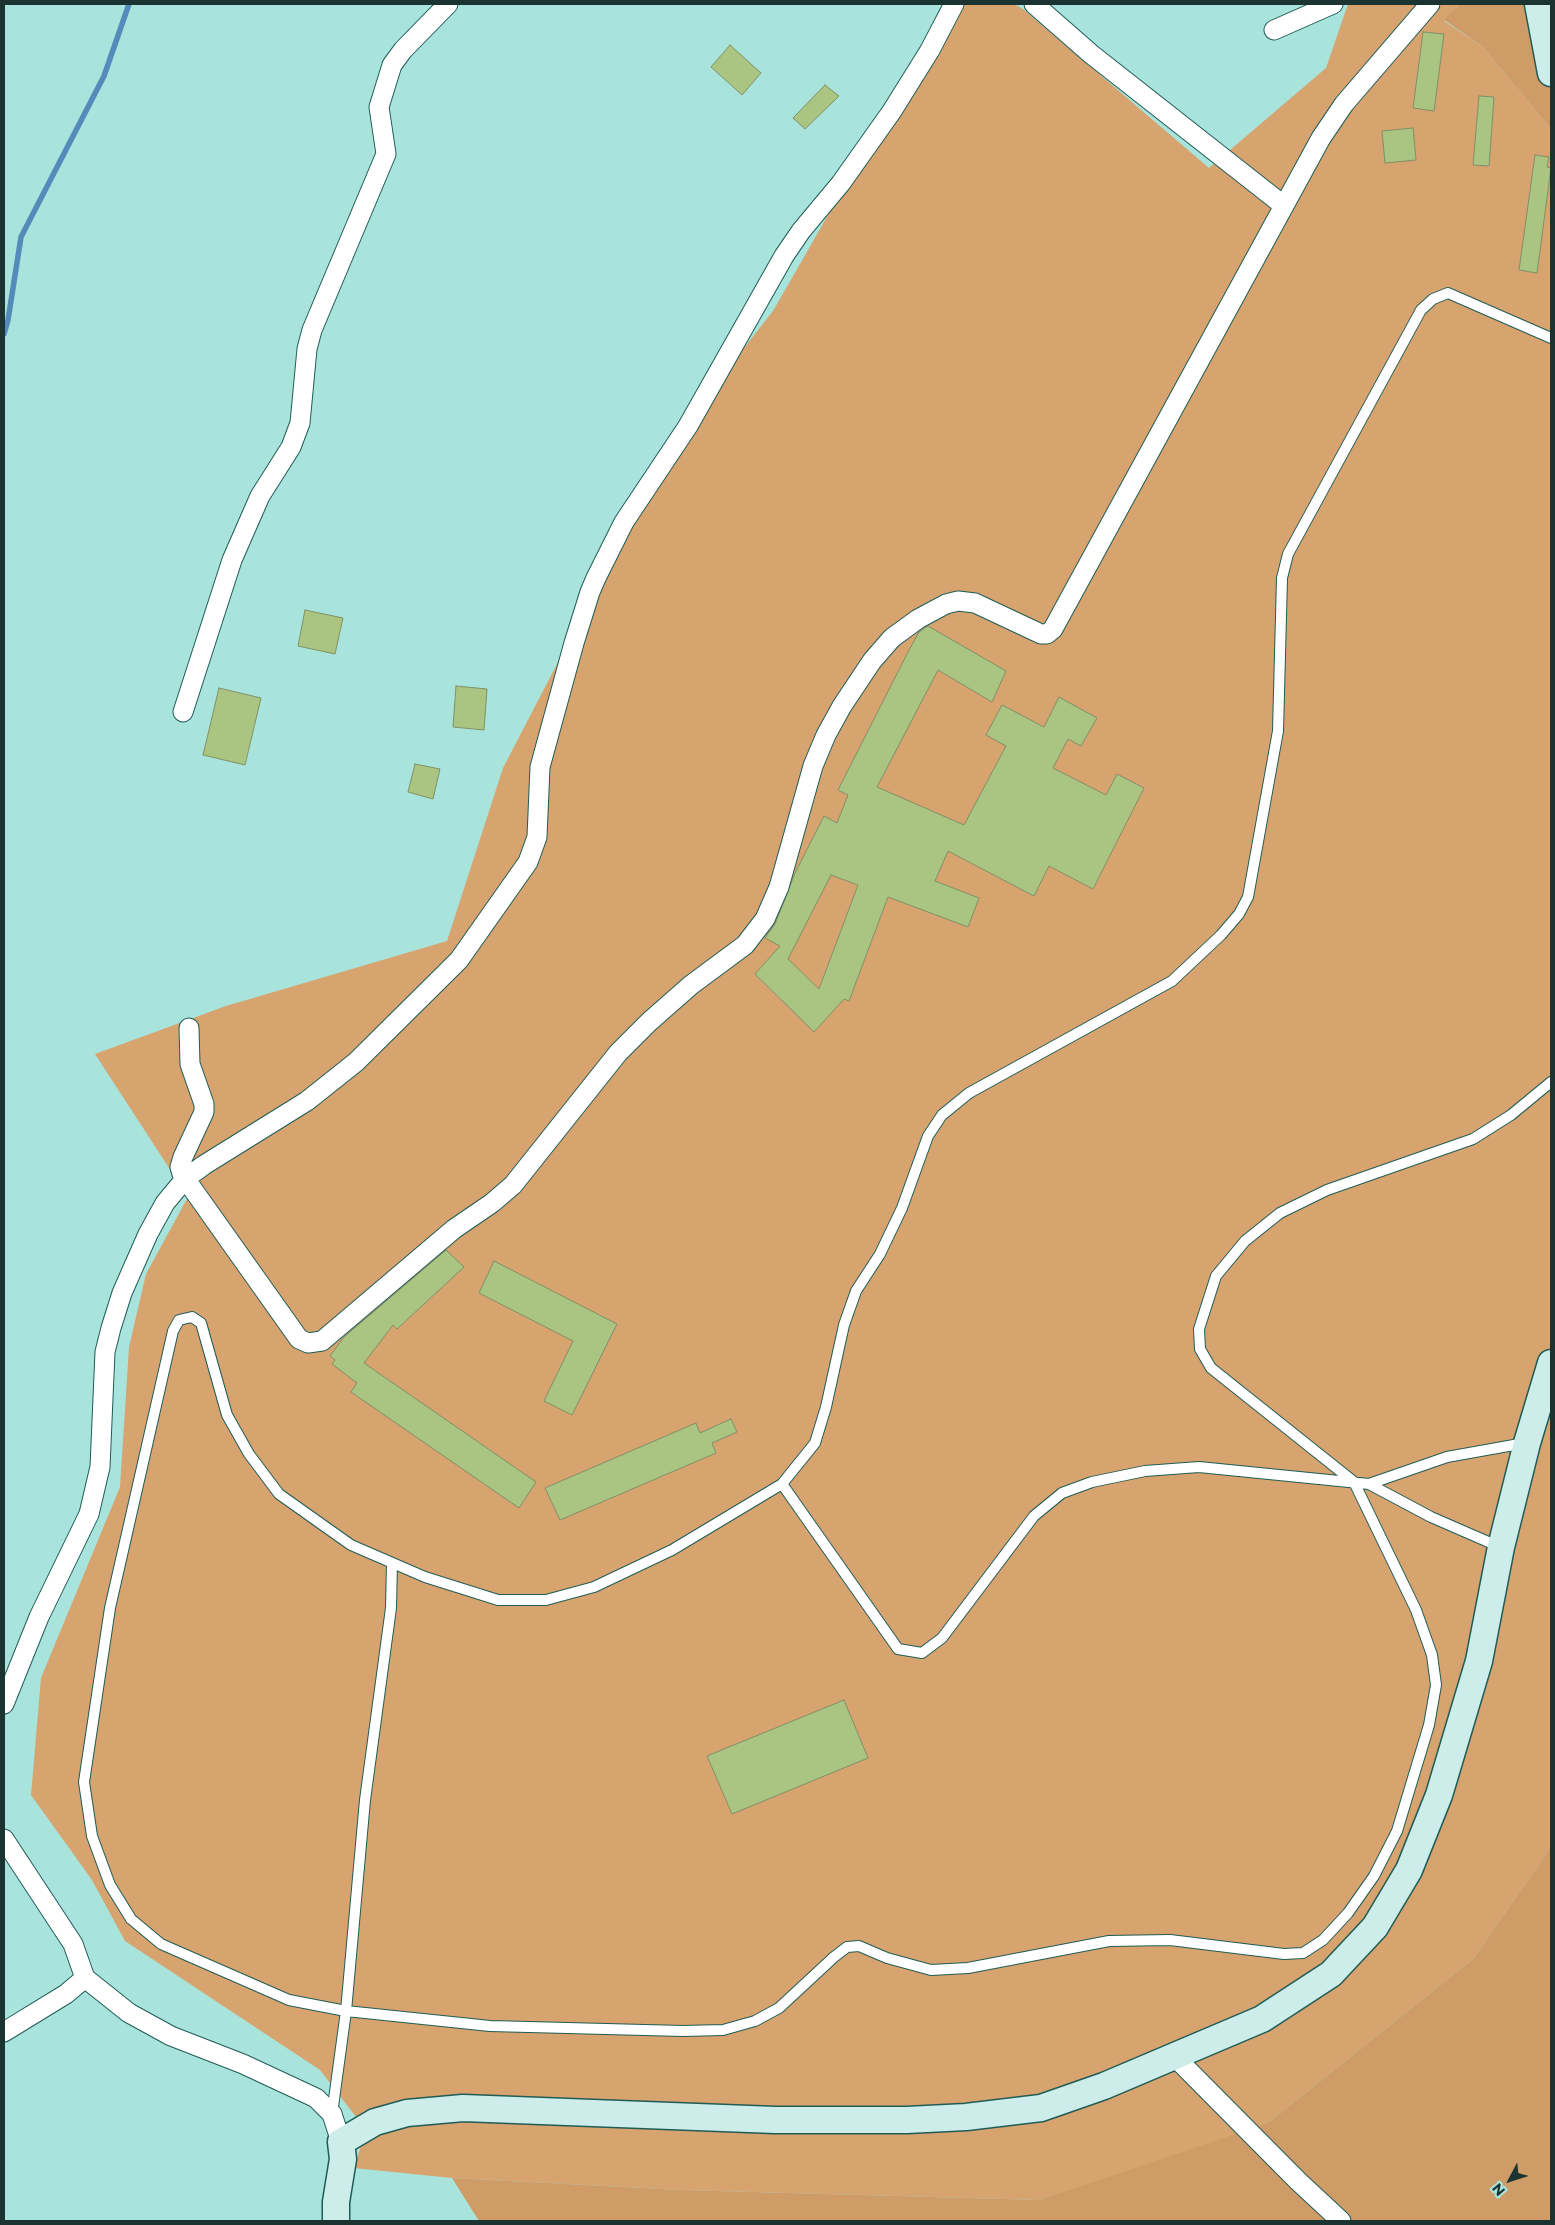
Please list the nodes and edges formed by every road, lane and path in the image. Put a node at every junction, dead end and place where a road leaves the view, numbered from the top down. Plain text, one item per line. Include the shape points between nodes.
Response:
1 (448, 4) edge
2 (954, 4) edge
3 (1034, 4) edge
4 (1333, 4) edge
5 (1430, 4) edge
6 (1538, 4) edge
7 (1274, 30) dead end
8 (1551, 73) edge
9 (1283, 205) junction
10 (1551, 338) edge
11 (183, 712) dead end
12 (189, 1028) dead end
13 (1551, 1082) edge
14 (185, 1179) junction
15 (1551, 1362) edge
16 (1528, 1443) junction
17 (1354, 1482) junction
18 (782, 1484) junction
19 (1369, 1484) junction
20 (1501, 1547) junction
21 (392, 1563) junction
22 (4, 1704) edge
23 (4, 1839) edge
24 (85, 1978) junction
25 (346, 2012) junction
26 (4, 2032) edge
27 (1175, 2057) junction
28 (332, 2114) junction
29 (341, 2142) junction
30 (336, 2221) edge
31 (1341, 2221) edge

1 - 11 street via 392,65 379,107 386,154 312,330 307,349 300,423 291,447 260,496 232,560
2 - 14 street via 892,111 784,256 688,426 624,522 596,578 540,767 537,837 528,862 459,960 356,1062 307,1101
3 - 9 street via 1091,54
4 - 7 street
5 - 9 street via 1344,104
6 - 8 street
9 - 14 street via 1052,629 1041,634 975,603 958,601 918,619 892,638 872,661 826,735 810,776 779,887 765,919 745,945 691,985 618,1053 514,1185 454,1229 322,1341 308,1344 299,1339
10 - 18 lane via 1448,293 1433,299 1421,310 1288,554 1282,578 1278,731 1248,897 1239,914 1172,981 969,1093 942,1115 928,1136 880,1254 856,1292 844,1325 815,1443
12 - 14 street via 190,1064 204,1112 180,1167
13 - 17 lane via 1511,1115 1473,1139 1328,1190 1280,1213 1245,1241 1216,1276 1200,1329 1200,1349 1211,1368
14 - 22 street via 165,1203 122,1293 105,1352 100,1467 95,1494
15 - 16 street
16 - 19 lane via 1447,1457
16 - 20 street
17 - 18 lane via 1200,1467 1144,1471 1092,1482 1062,1493 1034,1516 942,1638 922,1653 898,1649
17 - 19 lane
17 - 25 lane via 1416,1610 1432,1655 1436,1684 1429,1725 1397,1831 1374,1876 1348,1913 1323,1940 1303,1953 1284,1954 1170,1940 1109,1941 968,1968 932,1970 887,1958 859,1946 847,1948 834,1957 779,2008 755,2021 723,2030 490,2026
18 - 21 lane via 672,1550 594,1587 546,1600 498,1600
19 - 20 lane via 1430,1517
20 - 27 street via 1479,1661 1439,1794 1409,1870 1375,1927 1330,1974 1262,2019
21 - 25 lane via 391,1608 364,1800
21 - 25 lane via 350,1545 279,1494 249,1454 227,1415 202,1323 192,1317 179,1320 173,1331 110,1608 84,1782 92,1836 110,1884 131,1919 160,1944 289,2000
23 - 24 street via 73,1944
24 - 26 street via 66,1994
24 - 28 street via 129,2014 171,2036 243,2064 316,2098
25 - 28 lane
27 - 29 street via 1041,2108 966,2117 776,2120 434,2109 406,2112 375,2122
27 - 31 street
28 - 29 street
29 - 30 street via 343,2159

